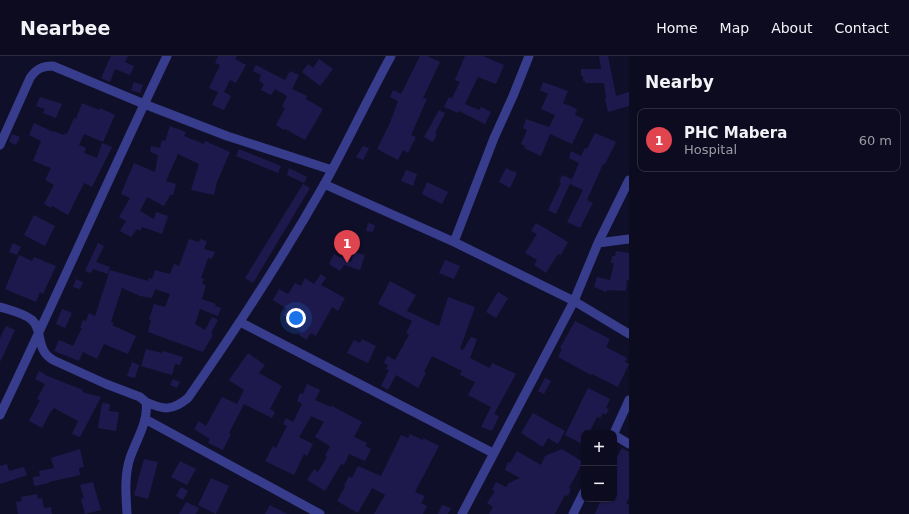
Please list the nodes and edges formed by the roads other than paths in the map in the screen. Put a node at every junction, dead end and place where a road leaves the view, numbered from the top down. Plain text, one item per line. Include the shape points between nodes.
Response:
1 (167, 56) edge
2 (391, 56) edge
3 (529, 56) edge
4 (144, 104) junction
5 (0, 145) edge
6 (332, 170) junction
7 (629, 180) edge
8 (324, 184) junction
9 (629, 240) edge
10 (454, 242) junction
11 (598, 244) junction
12 (574, 300) junction
13 (0, 306) edge
14 (240, 322) junction
15 (39, 334) junction
16 (629, 334) edge
17 (629, 400) edge
18 (146, 402) junction
19 (0, 415) edge
20 (145, 419) junction
21 (616, 430) edge
22 (617, 436) edge
23 (629, 444) edge
24 (493, 453) junction
25 (581, 498) edge
26 (127, 514) edge
27 (320, 514) edge
28 (462, 514) edge
29 (573, 514) edge

1 - 4 street
2 - 6 street
3 - 10 street
4 - 5 street via 53,66 44,66 30,78
4 - 6 street via 227,136
4 - 15 street
6 - 8 street
7 - 11 street
8 - 10 street
8 - 14 street
9 - 11 street
10 - 12 street
11 - 12 street
12 - 16 street
12 - 24 street
13 - 15 street via 31,319
14 - 18 street via 188,398 180,405 160,408
14 - 24 street
15 - 18 street via 46,354 53,360 140,397
15 - 19 street
17 - 21 street
18 - 20 street
20 - 26 street via 126,475
20 - 27 street
22 - 23 street
24 - 28 street
25 - 29 street

